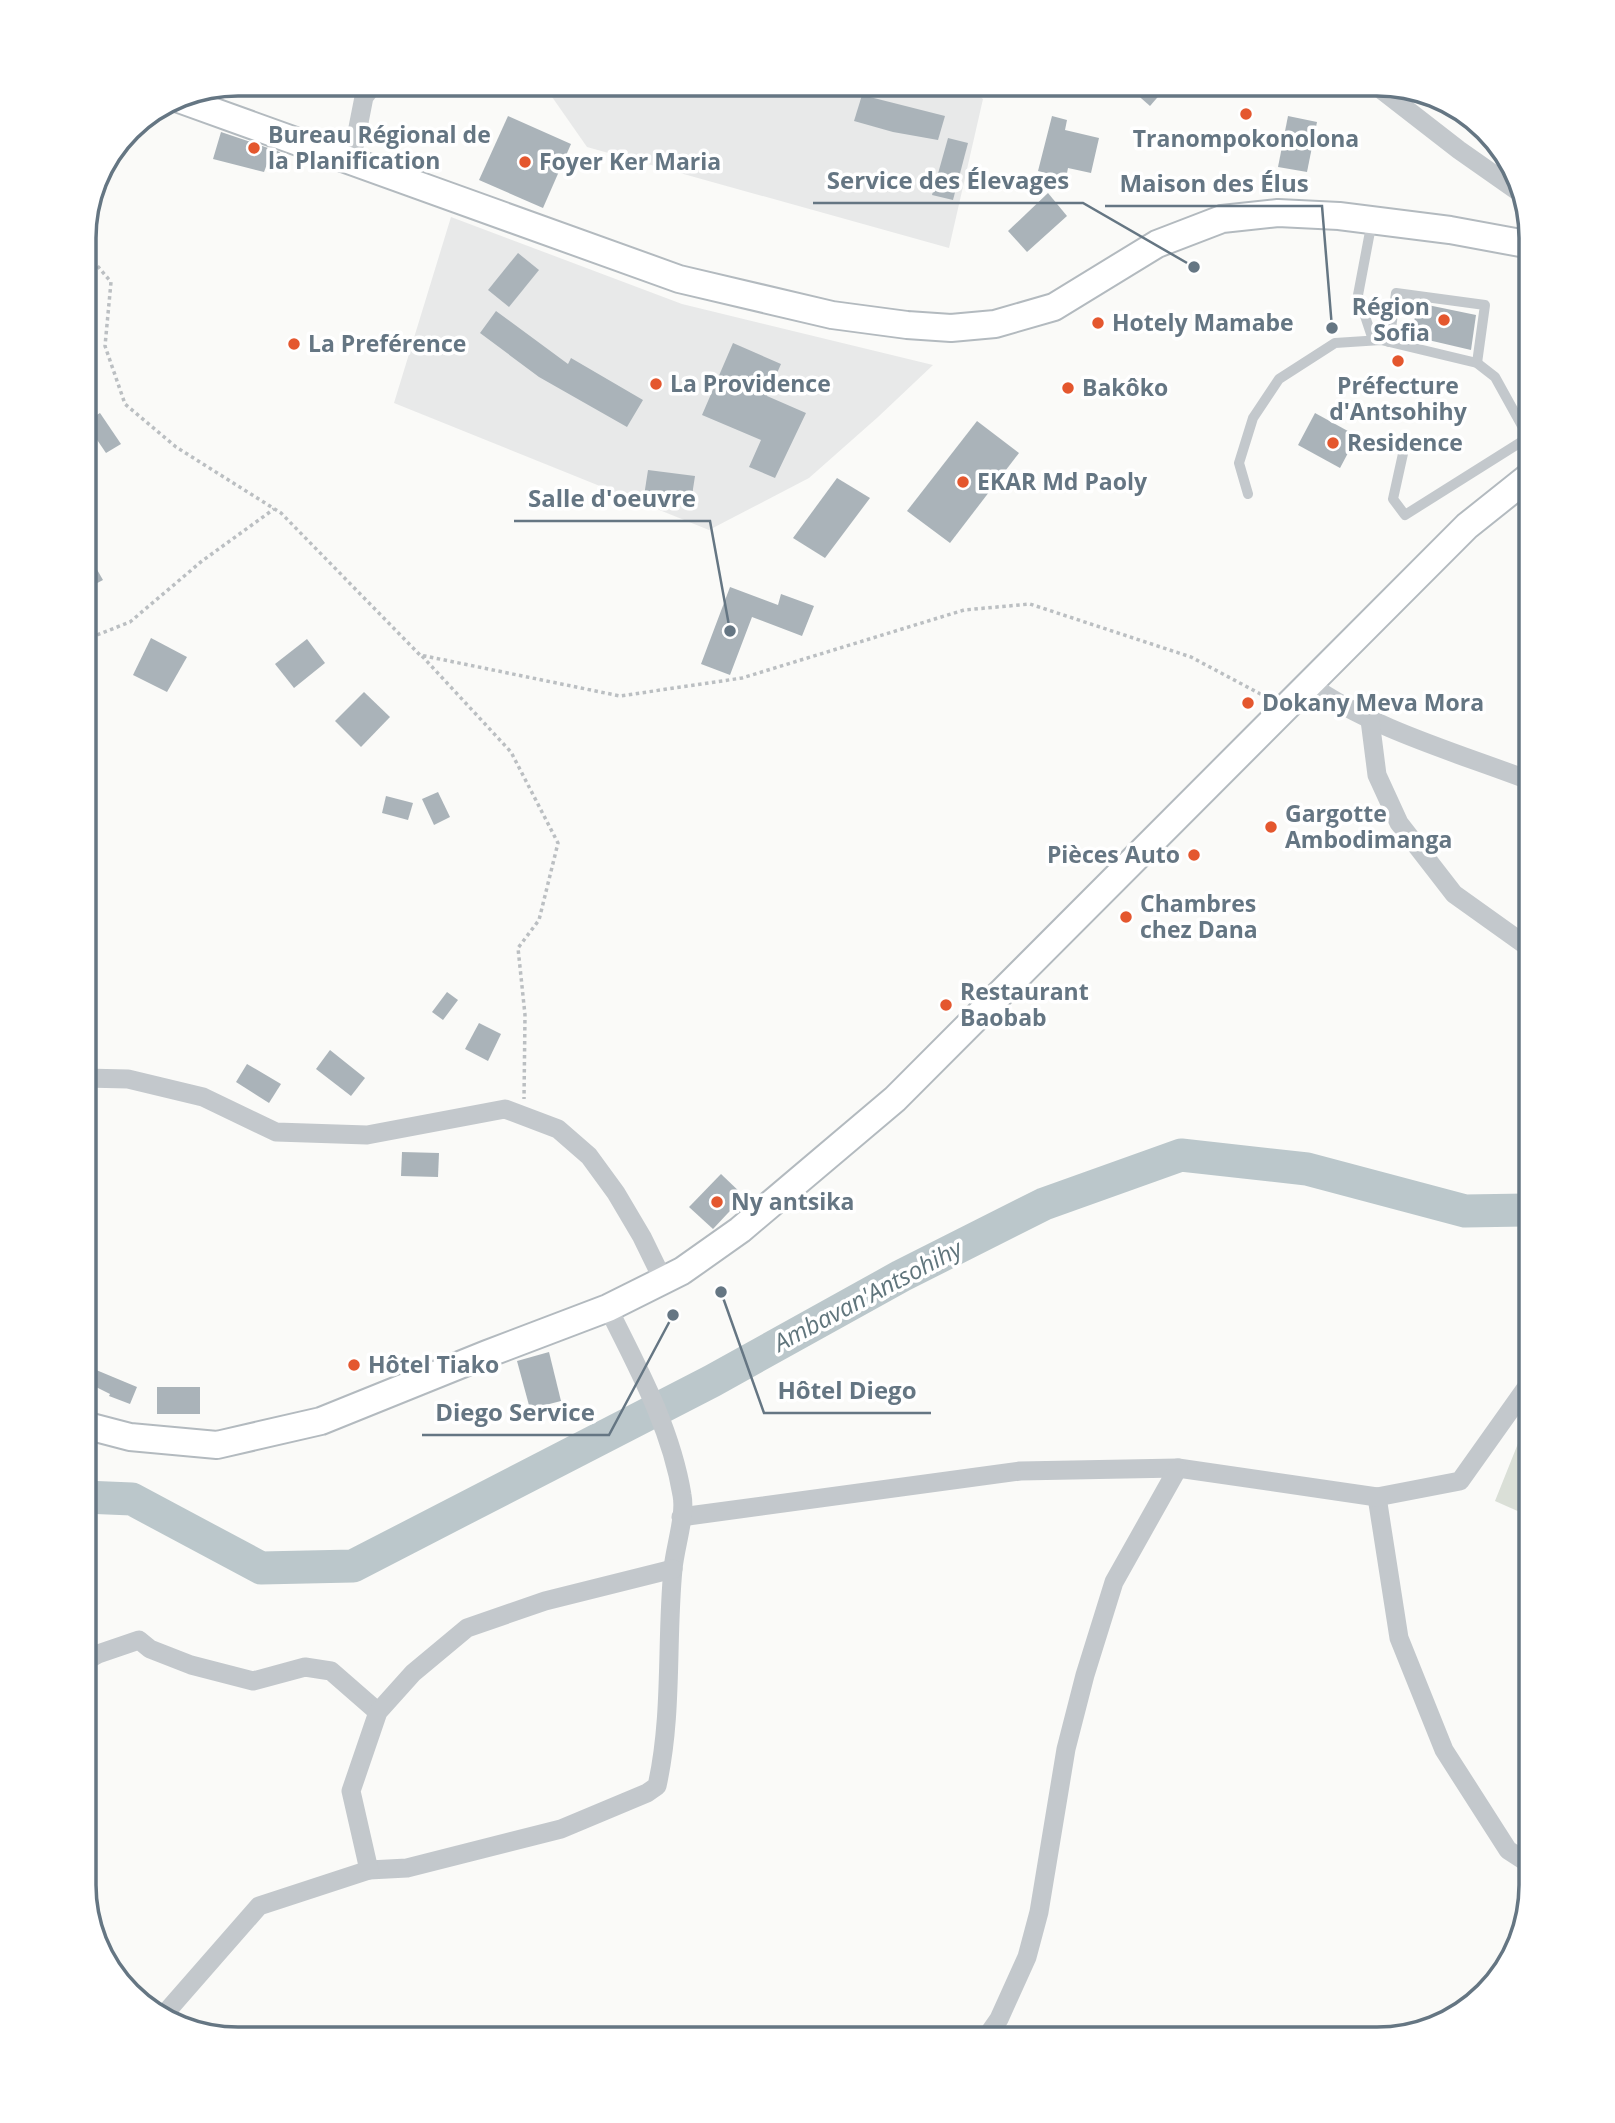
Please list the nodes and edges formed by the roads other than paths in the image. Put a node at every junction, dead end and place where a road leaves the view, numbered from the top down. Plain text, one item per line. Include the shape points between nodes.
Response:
1 (365, 96) edge
2 (1391, 97) edge
3 (193, 104) edge
4 (351, 163) junction
5 (1507, 184) edge
6 (1372, 220) junction
7 (1519, 243) edge
8 (1373, 341) junction
9 (1390, 342) junction
10 (1477, 363) junction
11 (1519, 420) edge
12 (1406, 440) dead end
13 (1519, 447) edge
14 (1519, 485) edge
15 (1248, 494) dead end
16 (1308, 684) junction
17 (1370, 720) junction
18 (1519, 776) edge
19 (1519, 940) edge
20 (96, 1078) edge
21 (663, 1280) junction
22 (608, 1308) junction
23 (1519, 1398) edge
24 (96, 1428) edge
25 (1178, 1468) junction
26 (1377, 1497) junction
27 (681, 1517) junction
28 (673, 1569) junction
29 (96, 1655) edge
30 (378, 1712) junction
31 (1519, 1857) edge
32 (369, 1870) junction
33 (169, 2008) edge
34 (993, 2027) edge

1 - 4 street
2 - 5 street
3 - 4 main road
4 - 6 main road via 679,279 832,315 907,326 995,324 1054,307 1157,244 1222,219 1278,213
6 - 7 main road
6 - 8 lane via 1358,295
8 - 9 lane
8 - 15 lane via 1335,343 1279,379 1253,418 1239,463
9 - 10 lane
9 - 10 lane via 1396,293 1485,305
10 - 11 lane via 1495,377
12 - 13 lane via 1392,499 1405,515
14 - 16 main road via 1467,526
16 - 17 street
16 - 21 main road via 895,1099 740,1230
17 - 18 street
17 - 19 street via 1377,775 1399,823 1454,894
20 - 21 street via 128,1079 203,1097 276,1132 368,1135 505,1108 558,1129 589,1156 616,1193
21 - 22 main road
22 - 24 main road via 321,1421 217,1445 130,1437
22 - 27 street via 669,1440 683,1498
23 - 26 street via 1460,1481
25 - 26 street
25 - 27 street via 1020,1471
25 - 34 street via 1114,1582 1066,1749 1039,1913 1027,1956
26 - 31 street via 1399,1638 1444,1749 1508,1850
27 - 28 street
28 - 30 street via 545,1601 467,1628 413,1673
28 - 32 street via 669,1677 657,1786 561,1829 407,1868
29 - 30 street via 139,1640 191,1665 253,1681 305,1667 331,1671
30 - 32 street via 351,1791
32 - 33 street via 259,1906

